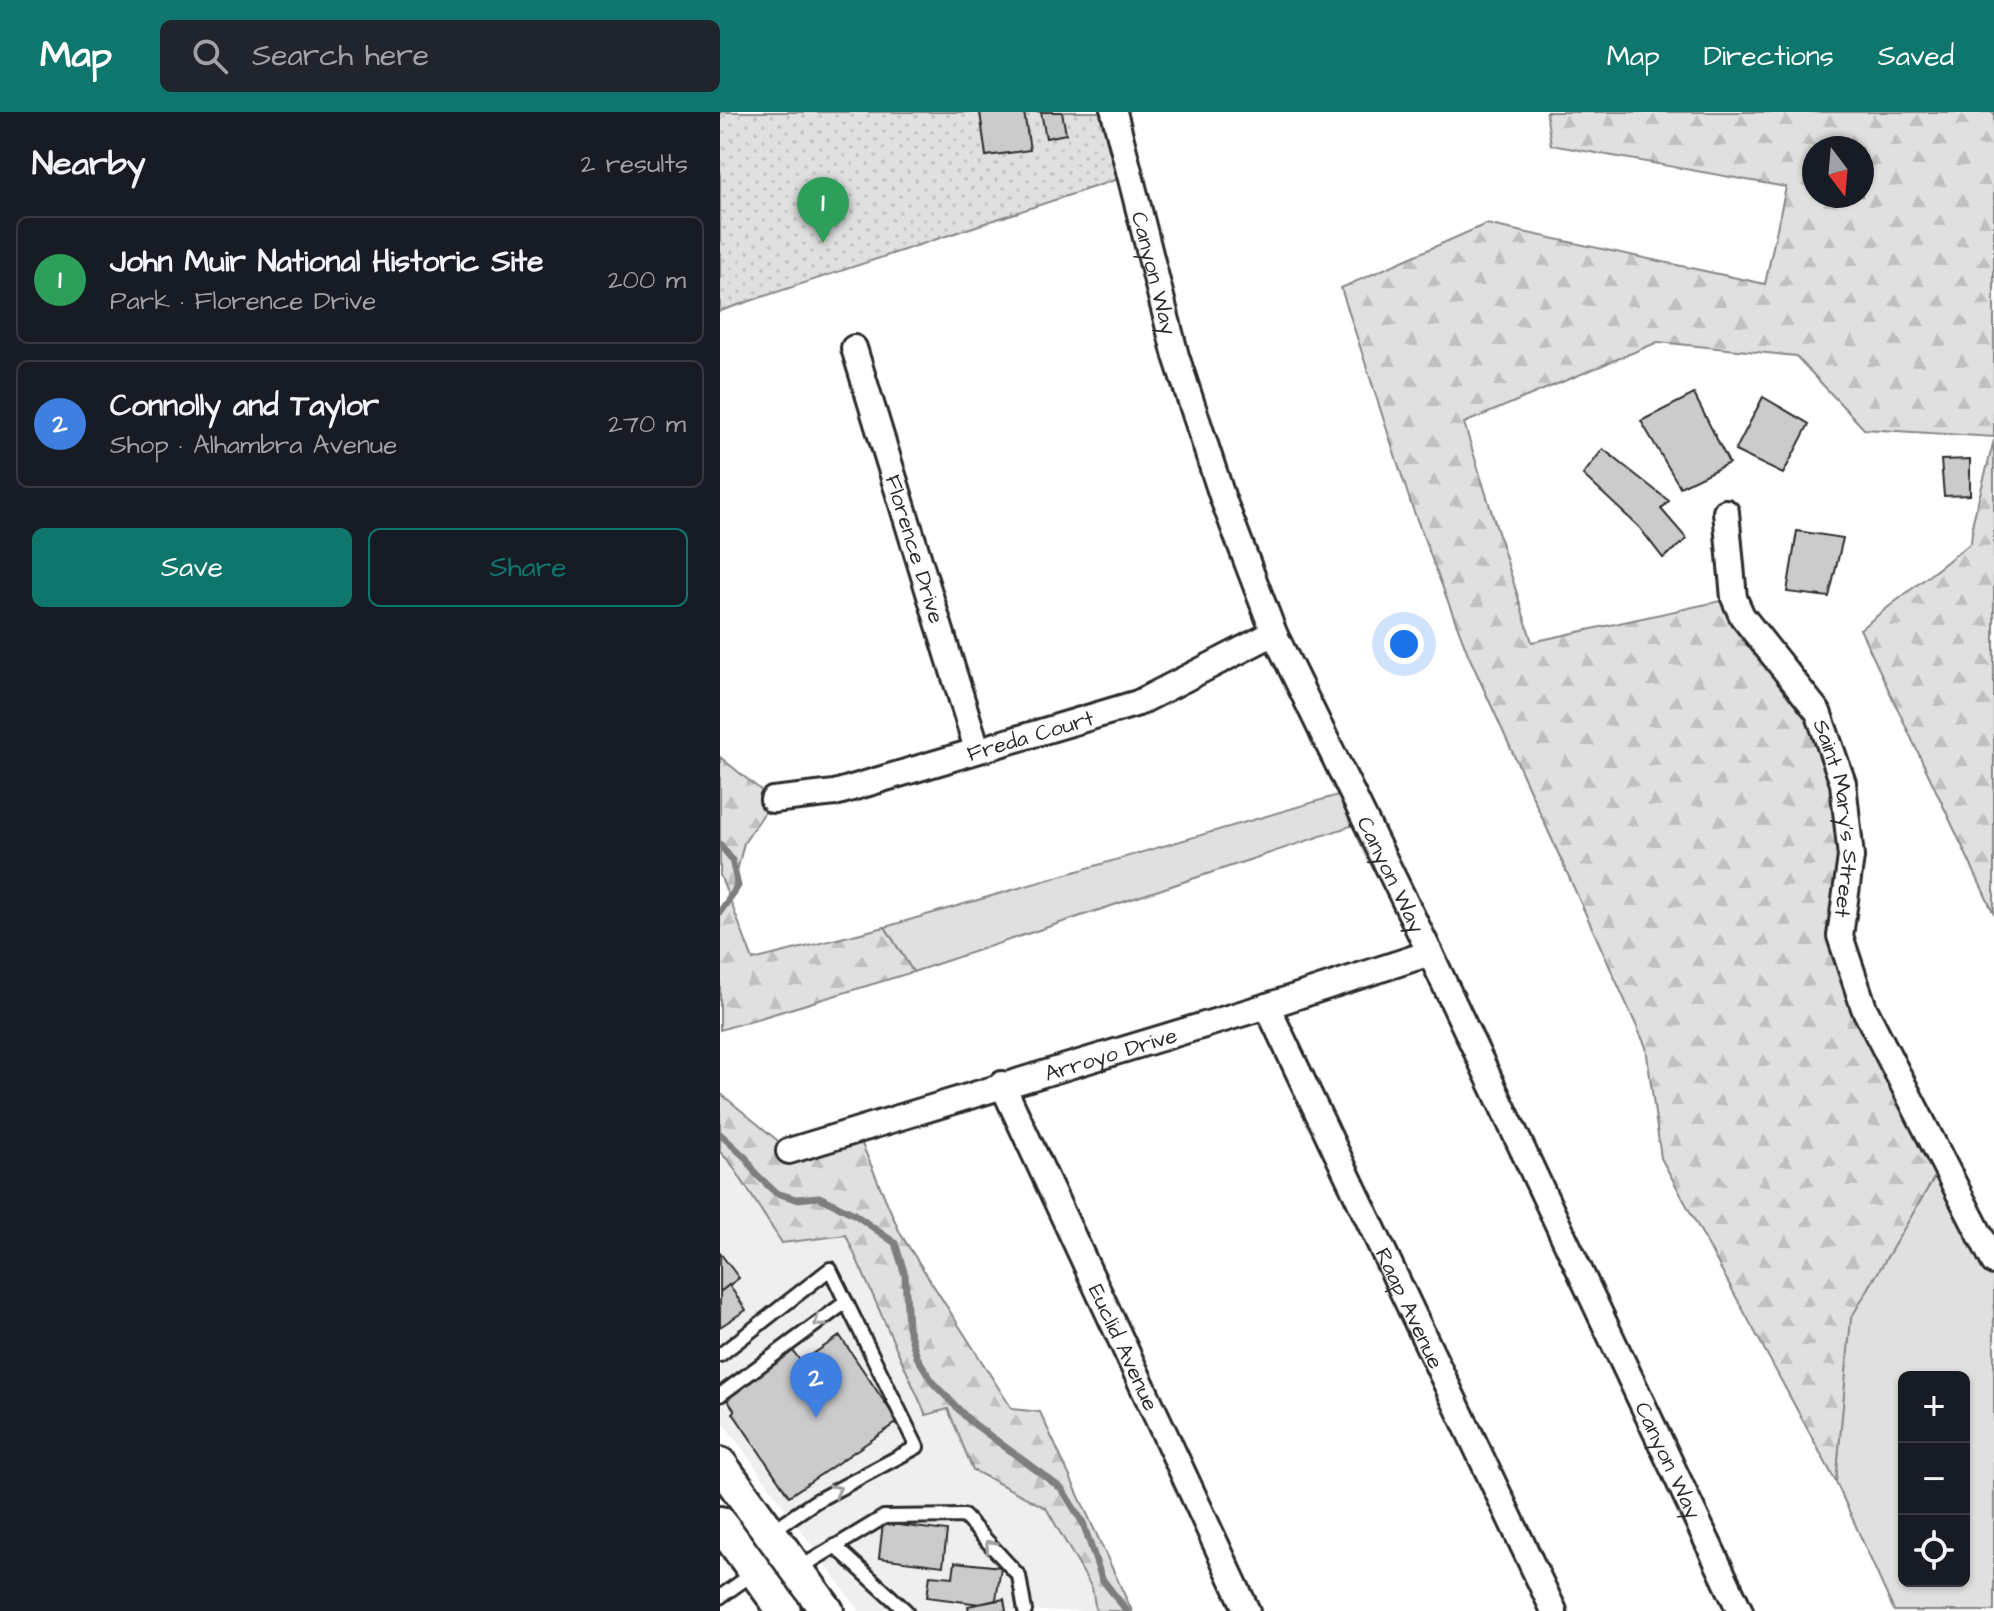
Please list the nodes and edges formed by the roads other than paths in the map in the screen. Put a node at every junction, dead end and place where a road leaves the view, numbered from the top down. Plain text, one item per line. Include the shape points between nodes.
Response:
1 (1114, 112) edge
2 (854, 348) dead end
3 (1726, 512) dead end
4 (1274, 633) junction
5 (977, 749) junction
6 (773, 800) dead end
7 (1430, 953) junction
8 (1267, 1006) junction
9 (1002, 1084) junction
10 (789, 1151) dead end
11 (1994, 1262) edge
12 (846, 1302) junction
13 (720, 1355) edge
14 (720, 1395) edge
15 (720, 1464) edge
16 (720, 1523) edge
17 (770, 1532) junction
18 (835, 1546) junction
19 (797, 1570) junction
20 (755, 1572) junction
21 (720, 1597) edge
22 (784, 1611) edge
23 (827, 1611) edge
24 (906, 1611) edge
25 (1025, 1611) edge
26 (1247, 1611) edge
27 (1554, 1611) edge
28 (1740, 1611) edge

1 - 4 street, Canyon Way via 1176,356
2 - 5 street, Florence Drive
3 - 11 street, Saint Mary's Street via 1734,598 1742,616 1818,712 1843,783 1851,857 1840,936 1864,1008
4 - 5 street, Freda Court via 1138,703
4 - 7 street, Canyon Way
5 - 6 street, Freda Court via 835,793
7 - 8 street, Arroyo Drive
7 - 28 street, Canyon Way
8 - 9 street, Arroyo Drive
8 - 27 street, Raap Avenue
9 - 10 street, Arroyo Drive
9 - 26 street, Euclid Avenue
12 - 13 lane via 830,1269
12 -> 14 lane
17 -> 12 lane via 917,1447
15 - 17 main road
16 - 20 main road
17 - 19 main road
18 - 19 lane
18 - 24 lane
25 -> 18 lane via 1019,1576 964,1516 884,1517
19 - 23 main road
20 - 21 lane
20 - 22 main road

